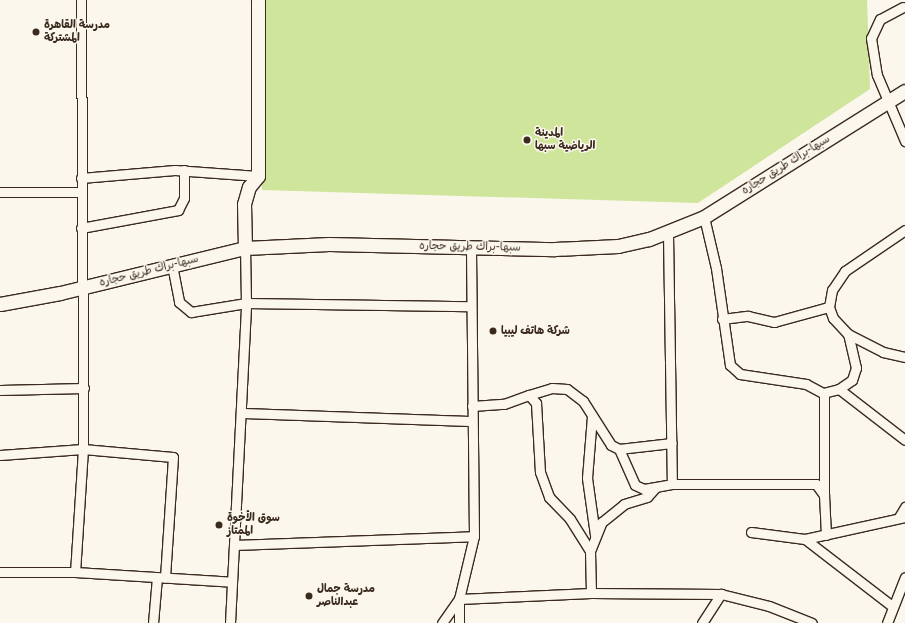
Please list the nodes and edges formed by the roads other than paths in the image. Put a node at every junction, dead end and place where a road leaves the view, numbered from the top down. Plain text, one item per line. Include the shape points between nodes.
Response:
1 (81, 0) edge
2 (258, 0) edge
3 (903, 7) dead end
4 (905, 91) edge
5 (889, 99) junction
6 (905, 141) edge
7 (184, 170) junction
8 (258, 176) junction
9 (81, 178) junction
10 (0, 192) edge
11 (81, 192) junction
12 (704, 217) junction
13 (81, 228) junction
14 (905, 230) edge
15 (668, 234) junction
16 (245, 248) junction
17 (471, 248) junction
18 (172, 265) junction
19 (81, 289) junction
20 (246, 303) junction
21 (0, 304) edge
22 (470, 306) junction
23 (829, 307) junction
24 (722, 319) junction
25 (848, 334) junction
26 (905, 357) edge
27 (84, 388) junction
28 (839, 389) junction
29 (0, 390) edge
30 (824, 393) junction
31 (529, 395) junction
32 (472, 406) junction
33 (241, 413) junction
34 (592, 413) junction
35 (472, 421) junction
36 (905, 440) edge
37 (672, 443) junction
38 (83, 449) junction
39 (619, 449) junction
40 (0, 455) edge
41 (672, 484) junction
42 (656, 487) junction
43 (824, 495) junction
44 (905, 507) edge
45 (902, 517) edge
46 (751, 532) dead end
47 (595, 535) junction
48 (826, 535) junction
49 (474, 536) junction
50 (804, 538) junction
51 (234, 545) junction
52 (590, 551) junction
53 (0, 572) edge
54 (76, 572) junction
55 (161, 577) junction
56 (905, 577) edge
57 (232, 582) junction
58 (902, 588) edge
59 (591, 593) junction
60 (721, 594) junction
61 (459, 599) junction
62 (892, 606) junction
63 (700, 622) edge
64 (152, 623) edge
65 (230, 623) edge
66 (442, 623) edge
67 (459, 623) edge
68 (812, 623) edge
69 (887, 623) edge

1 - 9 street
2 - 8 main road
3 - 5 street via 880,19 872,38 877,75
4 - 5 main road, سبها-براك طريق حجاره
5 - 6 street
5 - 12 main road, سبها-براك طريق حجاره
7 - 8 street
7 - 9 street
7 - 13 street via 184,198 178,210
8 - 16 main road via 249,187 244,204
9 - 11 street
10 - 11 street
11 - 13 street
12 - 15 main road, سبها-براك طريق حجاره
12 - 24 street via 716,268
13 - 19 street
14 - 23 street via 845,271 832,290
15 - 17 main road, سبها-براك طريق حجاره via 618,246
15 - 37 street
16 - 17 main road, سبها-براك طريق حجاره via 329,244
16 - 18 main road, سبها-براك طريق حجاره
16 - 20 street
17 - 22 street
18 - 19 main road, سبها-براك طريق حجاره
18 - 20 street via 183,307 202,311
19 - 21 main road, سبها-براك طريق حجاره
19 - 27 street
20 - 22 street
20 - 33 street
22 - 32 street
23 - 24 street via 774,322 748,316
23 - 25 street via 833,318
24 - 30 street via 728,359 736,371 806,384
25 - 26 street via 883,352
25 - 28 street via 855,373 849,384
27 - 29 street
27 - 38 street
28 - 30 street
28 - 36 street
30 - 43 street
31 - 32 street via 504,404
31 - 34 street via 552,388 567,389
31 - 52 street via 536,403 540,472 544,486
32 - 35 street
33 - 35 street
33 - 51 street
34 - 39 street via 599,430 611,445
34 - 47 street via 587,478
35 - 49 street
37 - 39 street
37 - 41 street
38 - 40 street
38 - 54 street
38 - 55 street via 173,457
39 - 42 street via 635,485
41 - 42 street
41 - 43 street via 812,483
42 - 47 street via 647,497 618,508 602,522
43 - 48 street
44 - 45 street
45 - 48 street
46 - 50 street
47 - 52 street
48 - 50 street
49 - 51 street
49 - 61 street
50 - 62 street
51 - 57 street
52 - 59 street
53 - 54 street
54 - 55 street
55 - 57 street
55 - 64 street
56 - 58 street
57 - 65 street
58 - 62 street
59 - 60 street
59 - 61 street
60 - 63 street
60 - 68 street via 769,606
61 - 66 street
61 - 67 street
62 - 69 street

